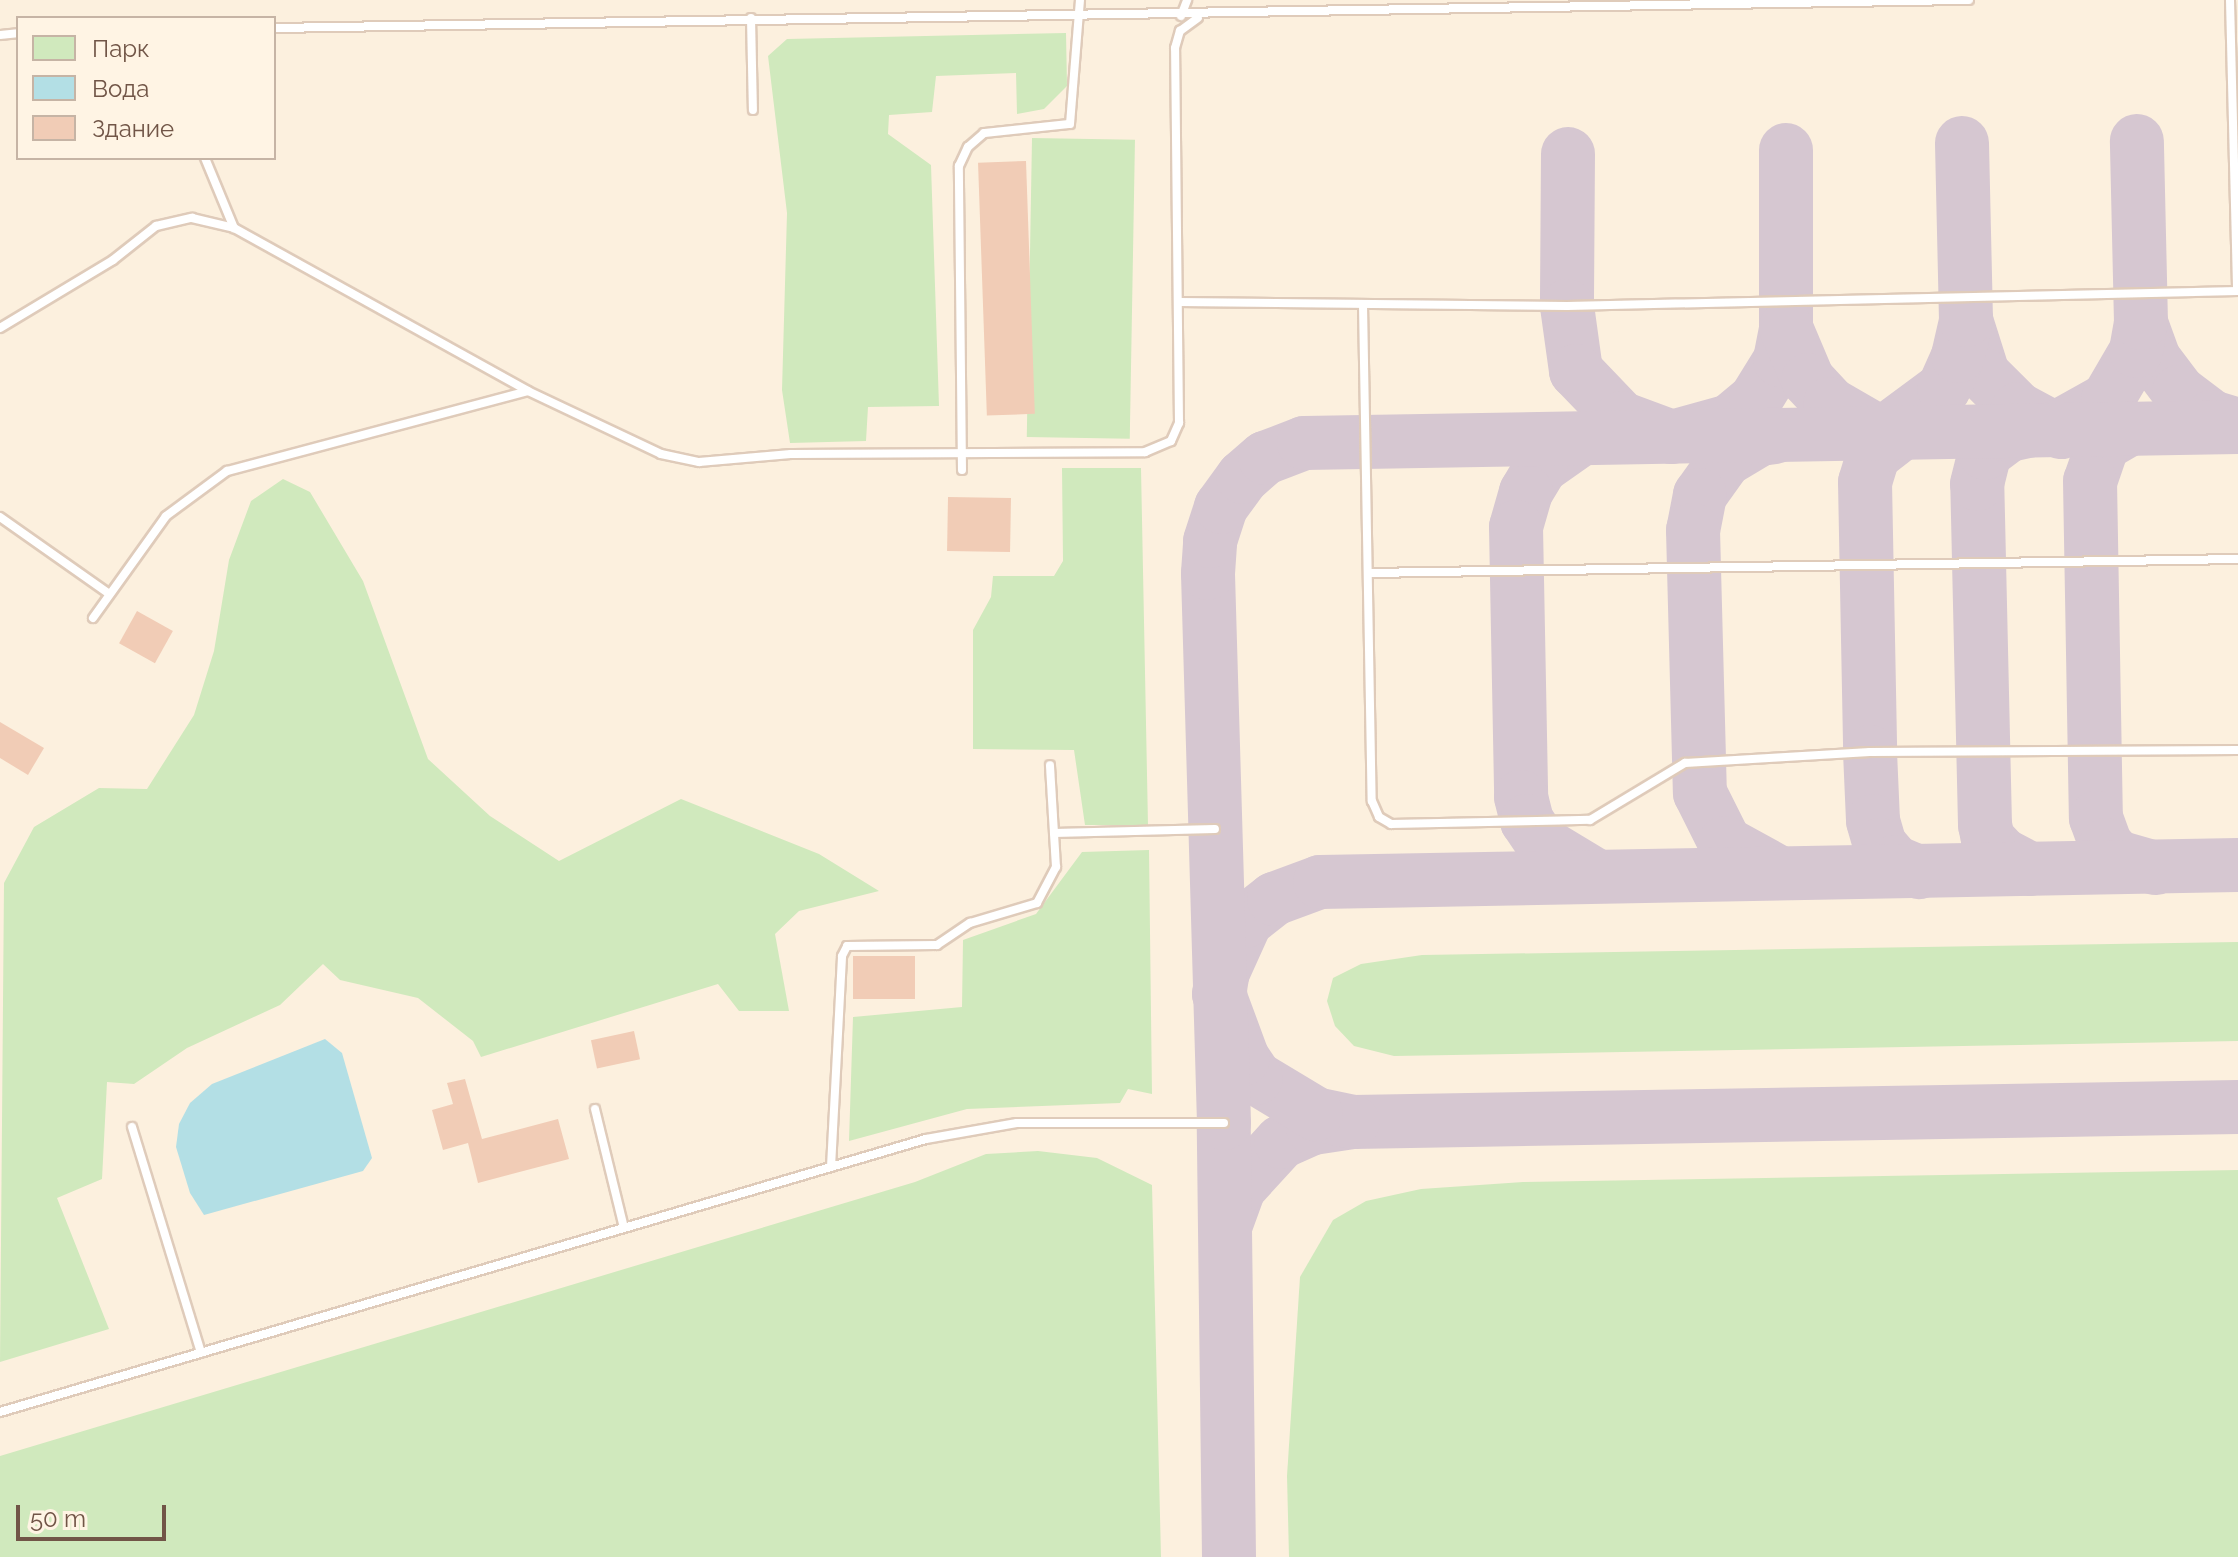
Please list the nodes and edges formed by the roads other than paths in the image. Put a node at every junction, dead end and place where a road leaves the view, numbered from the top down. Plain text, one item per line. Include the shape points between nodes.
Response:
1 (1080, 0) edge
2 (1187, 0) edge
3 (1969, 0) edge
4 (2230, 0) edge
5 (1734, 4) edge
6 (1080, 13) junction
7 (1181, 16) junction
8 (1203, 17) junction
9 (751, 18) junction
10 (276, 28) edge
11 (753, 110) dead end
12 (206, 160) edge
13 (234, 228) junction
14 (2238, 291) edge
15 (1179, 302) junction
16 (1363, 305) junction
17 (0, 328) edge
18 (528, 391) junction
19 (961, 451) junction
20 (962, 470) dead end
21 (0, 517) edge
22 (2238, 559) edge
23 (1368, 573) junction
24 (108, 593) junction
25 (93, 618) dead end
26 (2238, 750) edge
27 (1050, 765) dead end
28 (1215, 829) dead end
29 (1054, 833) junction
30 (595, 1109) dead end
31 (1224, 1123) dead end
32 (132, 1127) dead end
33 (831, 1167) junction
34 (624, 1228) junction
35 (201, 1353) junction
36 (0, 1412) edge

1 - 6 lane
2 - 7 lane
3 - 5 lane
4 - 14 lane
5 - 8 lane
6 - 7 lane
6 - 9 lane
6 - 19 lane via 1070,124 984,133 968,147 959,166
7 - 8 lane
8 - 15 lane via 1180,31 1175,48
9 - 10 lane
9 - 11 lane
12 - 13 lane
13 - 17 lane via 192,218 156,226 113,260
13 - 18 lane
14 - 16 lane via 1582,306
15 - 16 lane
15 - 19 lane via 1179,423 1171,441 1145,452
16 - 23 lane
18 - 19 lane via 661,454 699,462 791,454
18 - 24 lane via 227,471 166,516
19 - 20 lane
21 - 24 lane
22 - 23 lane
23 - 26 lane via 1372,801 1379,817 1391,824 1590,820 1685,763 1870,752
24 - 25 lane
27 - 29 lane
28 - 29 lane
29 - 33 lane via 1056,867 1037,903 970,923 937,945 847,946 842,956
30 - 34 lane
31 - 33 lane via 974,1128
32 - 35 lane
33 - 34 lane
34 - 35 lane
35 - 36 lane

